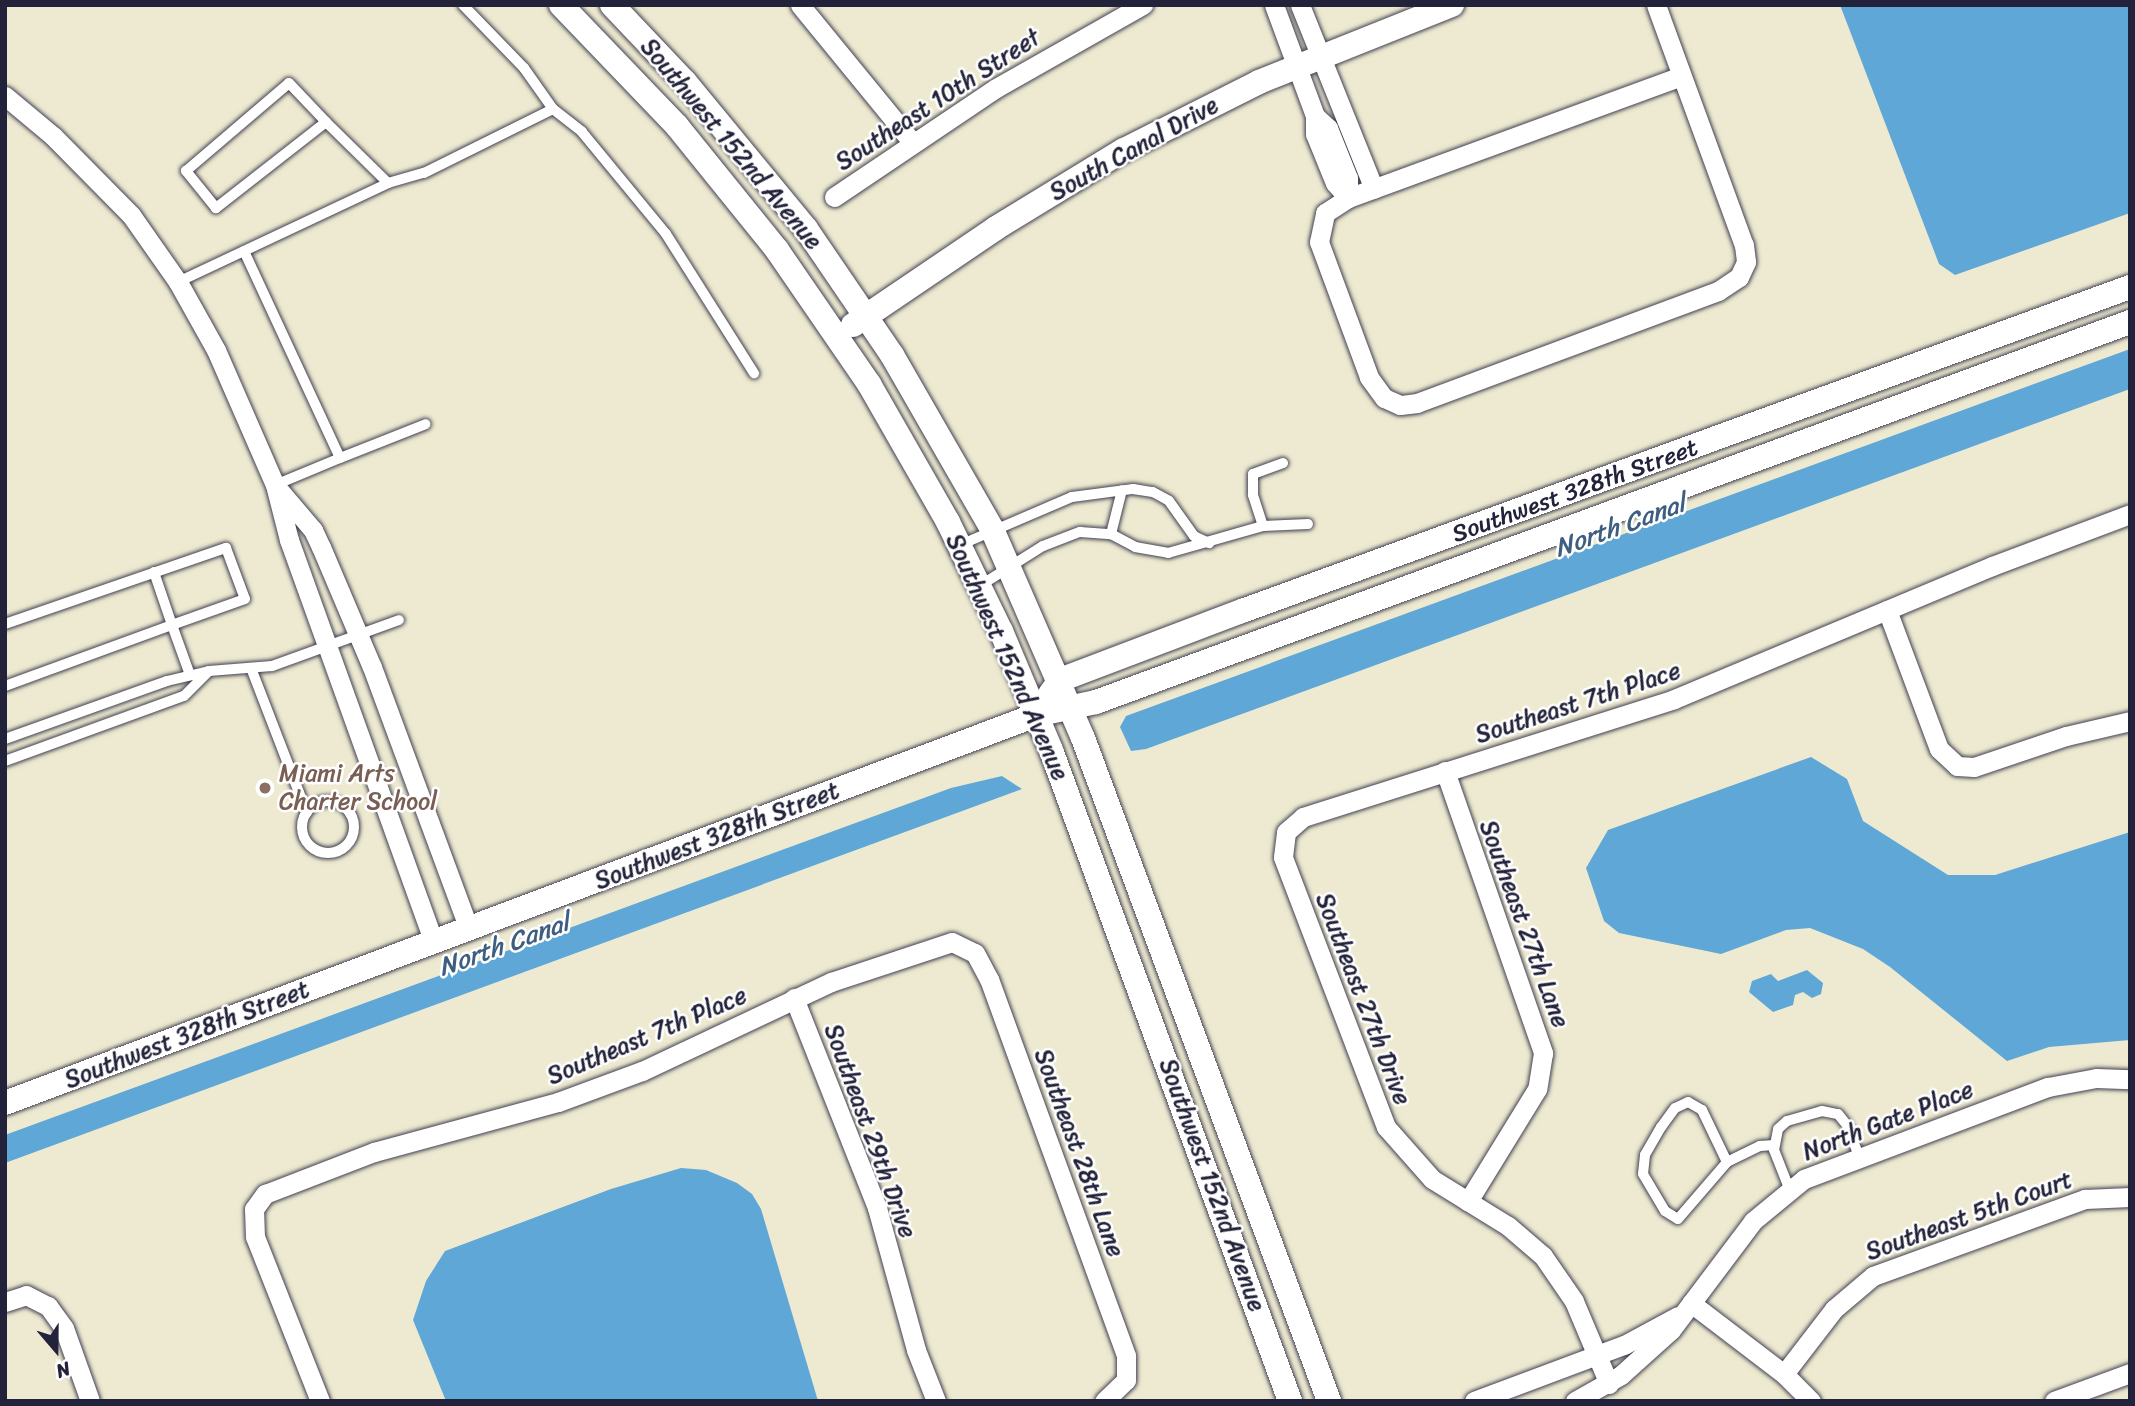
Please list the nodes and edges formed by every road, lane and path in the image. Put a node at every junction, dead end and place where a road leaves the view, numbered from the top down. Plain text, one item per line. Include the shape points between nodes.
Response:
1 (463, 5) edge
2 (561, 5) edge
3 (611, 5) edge
4 (800, 5) edge
5 (1143, 5) edge
6 (1273, 5) edge
7 (1300, 5) edge
8 (1452, 5) edge
9 (1656, 5) edge
10 (1321, 57) junction
11 (1296, 67) junction
12 (1681, 75) junction
13 (5, 96) edge
14 (553, 109) junction
15 (326, 122) junction
16 (912, 142) junction
17 (388, 183) junction
18 (1374, 189) junction
19 (834, 197) dead end
20 (1348, 198) junction
21 (243, 251) junction
22 (178, 282) junction
23 (2130, 287) edge
24 (866, 315) junction
25 (2130, 322) edge
26 (838, 336) junction
27 (754, 373) dead end
28 (426, 424) dead end
29 (340, 458) junction
30 (1283, 463) dead end
31 (275, 485) junction
32 (1122, 490) junction
33 (2130, 514) edge
34 (1308, 524) dead end
35 (1263, 526) junction
36 (992, 529) junction
37 (1111, 534) junction
38 (1210, 543) junction
39 (960, 545) junction
40 (1011, 568) junction
41 (154, 572) junction
42 (981, 586) junction
43 (1887, 610) junction
44 (400, 620) dead end
45 (5, 624) edge
46 (172, 625) junction
47 (359, 634) junction
48 (328, 646) junction
49 (251, 668) junction
50 (209, 671) junction
51 (190, 675) junction
52 (1060, 680) junction
53 (5, 685) edge
54 (1072, 711) junction
55 (1036, 715) junction
56 (2130, 721) edge
57 (5, 739) edge
58 (5, 761) edge
59 (1445, 772) junction
60 (307, 813) junction
61 (1284, 836) joint
62 (469, 929) junction
63 (434, 942) junction
64 (975, 953) joint
65 (794, 999) junction
66 (2130, 1079) edge
67 (5, 1103) edge
68 (1774, 1145) junction
69 (1859, 1156) junction
70 (1727, 1162) junction
71 (1789, 1188) junction
72 (2130, 1197) edge
73 (1468, 1201) junction
74 (5, 1302) edge
75 (1685, 1309) junction
76 (1597, 1355) junction
77 (2130, 1373) edge
78 (1784, 1374) junction
79 (1609, 1384) junction
80 (90, 1401) edge
81 (320, 1401) edge
82 (936, 1401) edge
83 (1104, 1401) edge
84 (1290, 1401) edge
85 (1329, 1401) edge
86 (1474, 1401) edge
87 (1575, 1401) edge
88 (1811, 1401) edge
89 (2054, 1401) edge

1 - 14 lane via 524,68
2 - 26 street, Southwest 152nd Avenue via 698,150
3 - 24 street, Southwest 152nd Avenue via 747,154
4 - 16 street
5 - 16 street, Southeast 10th Street via 1030,67
6 - 11 street
7 - 10 street
8 - 10 street, South Canal Drive
9 - 12 street
10 - 11 street, South Canal Drive
10 - 18 street
11 - 20 street via 1315,116 1315,134 1335,183
11 - 24 street, South Canal Drive via 1124,150
12 - 18 street
12 - 20 street via 1744,245 1745,262 1739,277 1718,291 1417,403 1391,402 1373,385 1319,242 1322,217
13 - 22 street via 103,185
14 - 17 lane via 424,173
14 - 27 lane via 582,132 666,234
15 - 15 lane via 216,208 186,171 289,83
15 - 17 lane
16 - 19 street, Southeast 10th Street
17 - 21 lane
18 - 20 street
21 - 22 lane
21 - 29 lane
22 - 31 street via 216,350
23 - 52 street, Southwest 328th Street
24 - 26 street, South Canal Drive
24 - 36 street, Southwest 152nd Avenue
25 - 54 street, Southwest 328th Street
26 - 39 street, Southwest 152nd Avenue
28 - 29 lane
29 - 31 lane
30 - 35 lane via 1253,474 1253,495
31 - 47 street via 313,530
31 - 48 street via 289,540
32 - 36 lane via 1072,497
32 - 37 lane
32 - 38 lane via 1153,492 1169,501 1194,536
33 - 43 street, Southeast 7th Place
34 - 35 lane
35 - 38 lane
36 - 39 lane
36 - 40 street, Southwest 152nd Avenue
37 - 38 lane via 1135,547 1168,553
37 - 40 lane via 1080,532 1042,546
39 - 42 street, Southwest 152nd Avenue
40 - 42 lane
40 - 52 street, Southwest 152nd Avenue
41 - 45 lane
41 - 46 lane
41 - 46 lane via 226,548 245,599
42 - 55 street, Southwest 152nd Avenue
43 - 56 street via 1939,749 1957,766 1980,766 2066,736
43 - 59 street, Southeast 7th Place via 1674,699
44 - 47 lane
46 - 51 lane
46 - 53 lane
47 - 48 lane
47 - 62 street
48 - 49 lane via 272,666
48 - 63 street
49 - 50 lane
49 - 60 lane
50 - 51 lane
50 - 58 lane via 184,696
51 - 57 lane
52 - 54 street, Southwest 152nd Avenue
52 - 55 street
54 - 55 street, Southwest 328th Street
54 - 85 street, Southwest 152nd Avenue
55 - 62 street, Southwest 328th Street
55 - 84 street, Southwest 152nd Avenue
59 - 61 street, Southeast 7th Place via 1303,817
59 - 73 street, Southeast 27th Lane via 1543,1053 1537,1089
60 - 60 lane via 302,828 313,849 337,852 350,842 355,827 343,806 328,801
61 - 73 street, Southeast 27th Drive via 1283,857 1378,1112 1412,1162
62 - 63 street, Southwest 328th Street
63 - 67 street, Southwest 328th Street
64 - 65 street, Southeast 7th Place via 961,943 943,942
64 - 83 street, Southeast 28th Lane via 989,979 1126,1356 1129,1373 1119,1391
65 - 81 street, Southeast 7th Place via 642,1071 520,1114 354,1159 279,1187 256,1204 255,1237
65 - 82 street, Southeast 29th Drive via 877,1208 916,1350
66 - 69 street, North Gate Place via 2096,1078 2048,1087
68 - 69 lane via 1783,1124 1813,1112 1831,1111 1843,1119
68 - 70 lane via 1760,1146
68 - 71 lane
69 - 71 street, North Gate Place
70 - 70 lane via 1678,1219 1665,1211 1643,1174 1643,1160 1653,1139 1675,1108 1688,1102 1702,1110
71 - 75 street, North Gate Place via 1753,1221
72 - 78 street, Southeast 5th Court via 2085,1199 1873,1276 1834,1309
73 - 76 street, Southeast 27th Drive via 1524,1238 1554,1270 1574,1301
74 - 80 street via 26,1295 39,1298 64,1328
75 - 76 street, North Gate Place
75 - 78 street
75 - 79 street, North Gate Place via 1671,1331
76 - 79 street, Southeast 27th Drive
76 - 86 street, North Gate Place
77 - 89 street
78 - 88 street
79 - 87 street, North Gate Place

